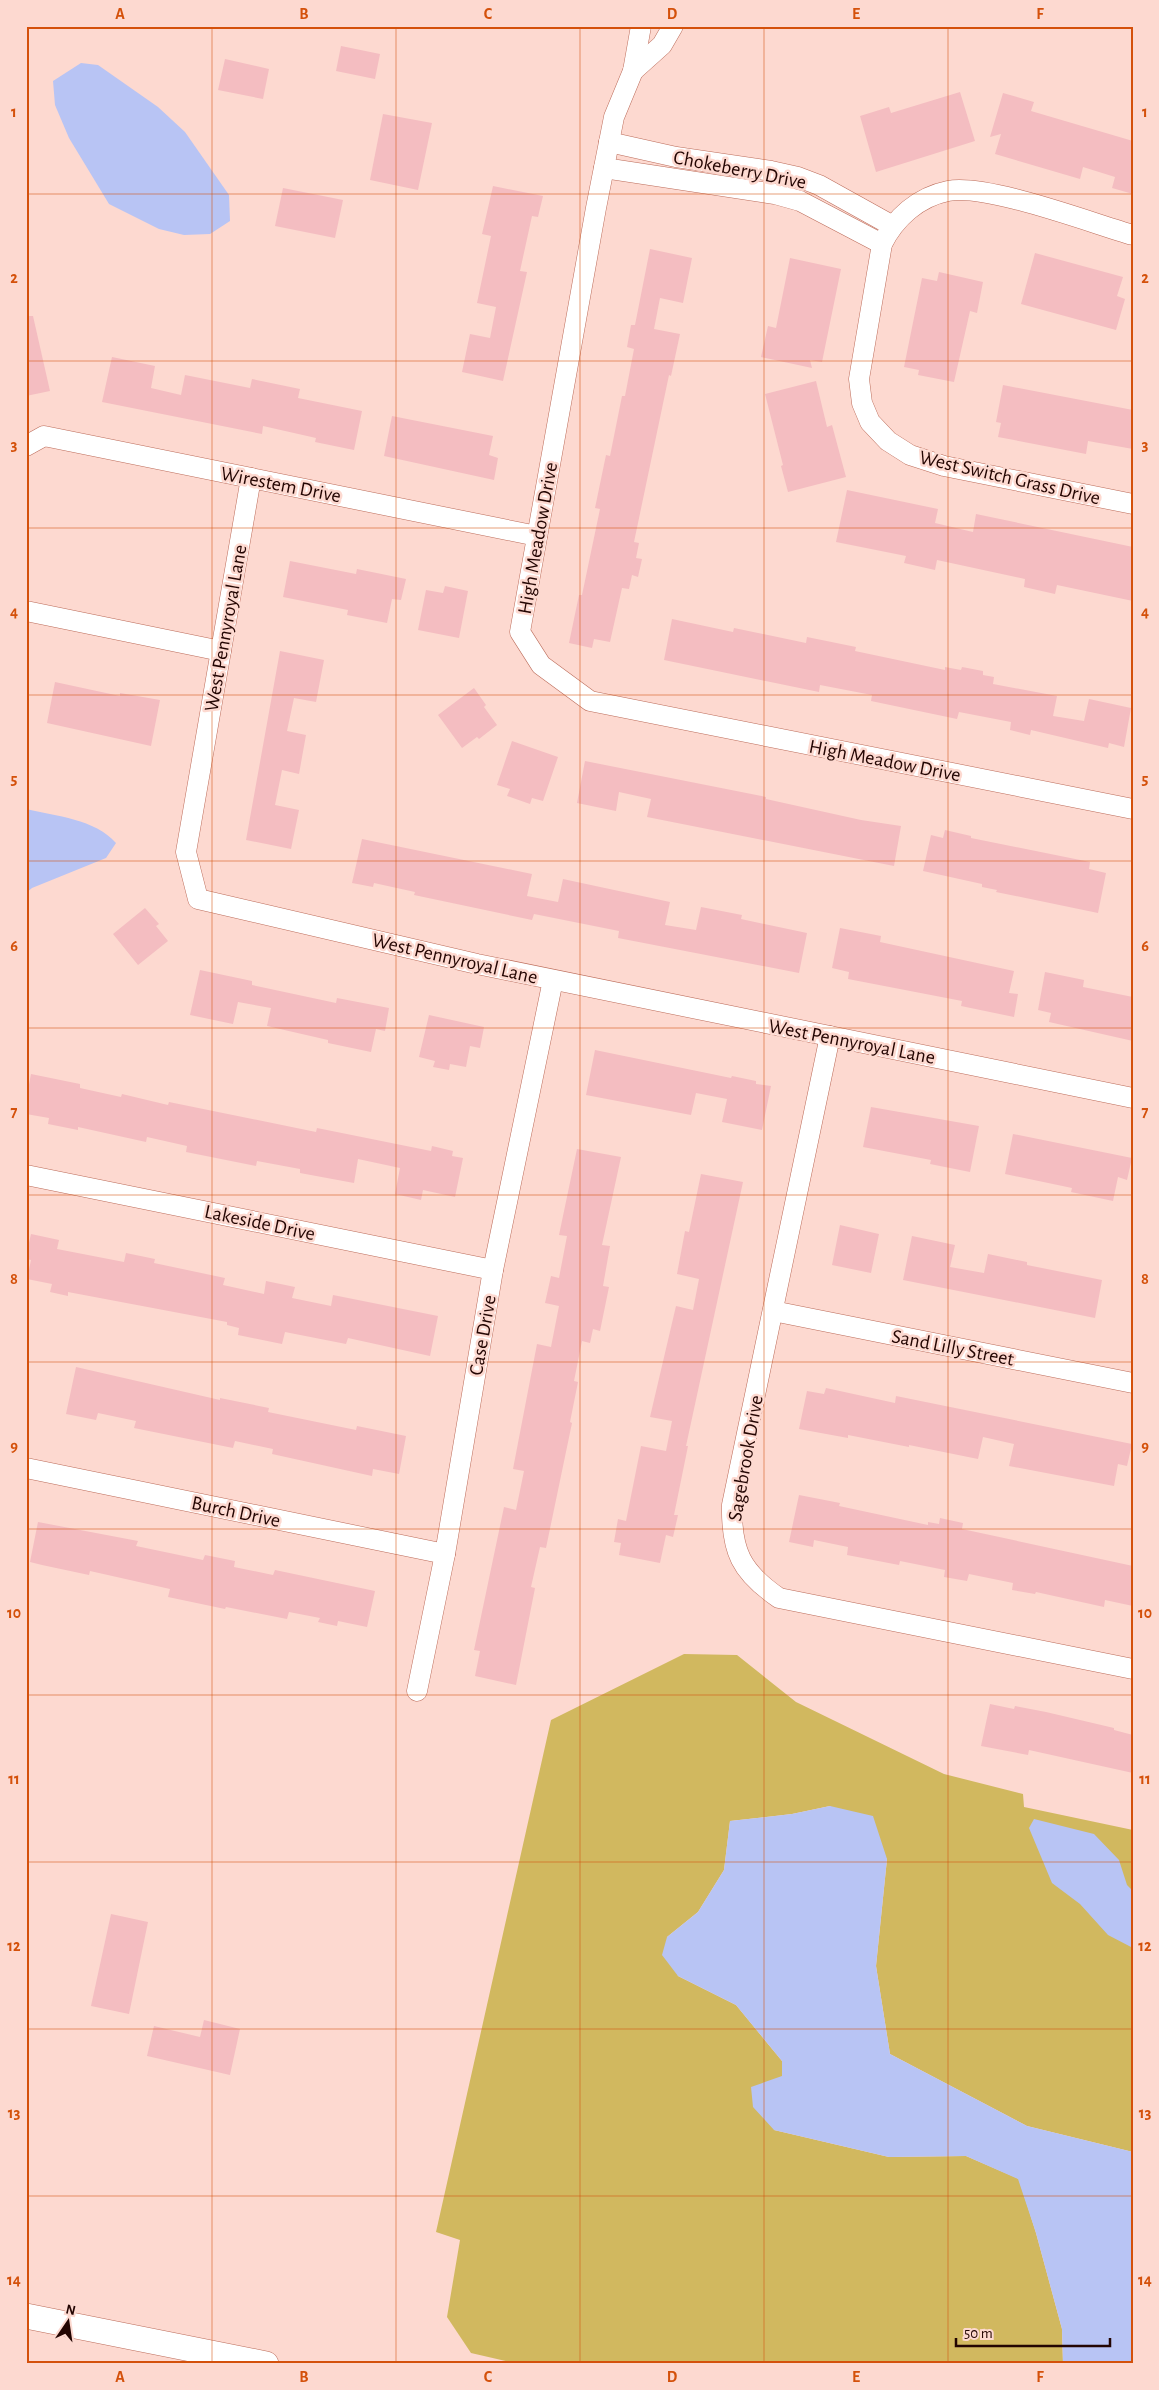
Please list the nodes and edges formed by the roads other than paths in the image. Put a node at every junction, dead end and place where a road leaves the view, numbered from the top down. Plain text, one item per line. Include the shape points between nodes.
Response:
1 (641, 26) edge
2 (673, 26) edge
3 (633, 71) junction
4 (609, 142) junction
5 (604, 168) junction
6 (892, 225) junction
7 (1133, 236) edge
8 (882, 244) junction
9 (26, 446) edge
10 (251, 478) junction
11 (1133, 504) edge
12 (537, 536) junction
13 (26, 611) edge
14 (221, 651) junction
15 (1133, 809) edge
16 (553, 980) junction
17 (830, 1036) junction
18 (1133, 1098) edge
19 (26, 1175) edge
20 (493, 1270) junction
21 (773, 1311) junction
22 (1133, 1384) edge
23 (26, 1468) edge
24 (445, 1554) junction
25 (1133, 1669) edge
26 (417, 1691) dead end
27 (26, 2316) edge
28 (266, 2364) edge

1 - 3 street, High Meadow Drive
2 - 3 street, High Meadow Drive via 662,45
3 - 4 street, High Meadow Drive via 614,117
4 - 5 street, High Meadow Drive
4 - 6 street, Chokeberry Drive via 676,157 798,177
5 - 8 street, Chokeberry Drive via 800,200
5 - 12 street, High Meadow Drive
6 - 7 street, West Switch Grass Drive via 905,211 932,196 968,190 1001,196
6 - 8 street, West Switch Grass Drive
8 - 11 street, West Switch Grass Drive via 859,379 862,403 870,422 888,441 910,455 944,466
9 - 10 street, Wirestem Drive via 44,436
10 - 12 street, Wirestem Drive
10 - 14 street, West Pennyroyal Lane
12 - 15 street, High Meadow Drive via 520,632 541,664 590,701
13 - 14 street
14 - 16 street, West Pennyroyal Lane via 186,852 198,898
16 - 17 street, West Pennyroyal Lane
16 - 20 street, Case Drive
17 - 18 street, West Pennyroyal Lane
17 - 21 street, Sagebrook Drive
19 - 20 street, Lakeside Drive
20 - 24 street, Case Drive
21 - 22 street, Sand Lilly Street
21 - 25 street, Sagebrook Drive via 732,1506 735,1549 760,1585 779,1598 804,1604
23 - 24 street, Burch Drive
24 - 26 street, Case Drive
27 - 28 street

